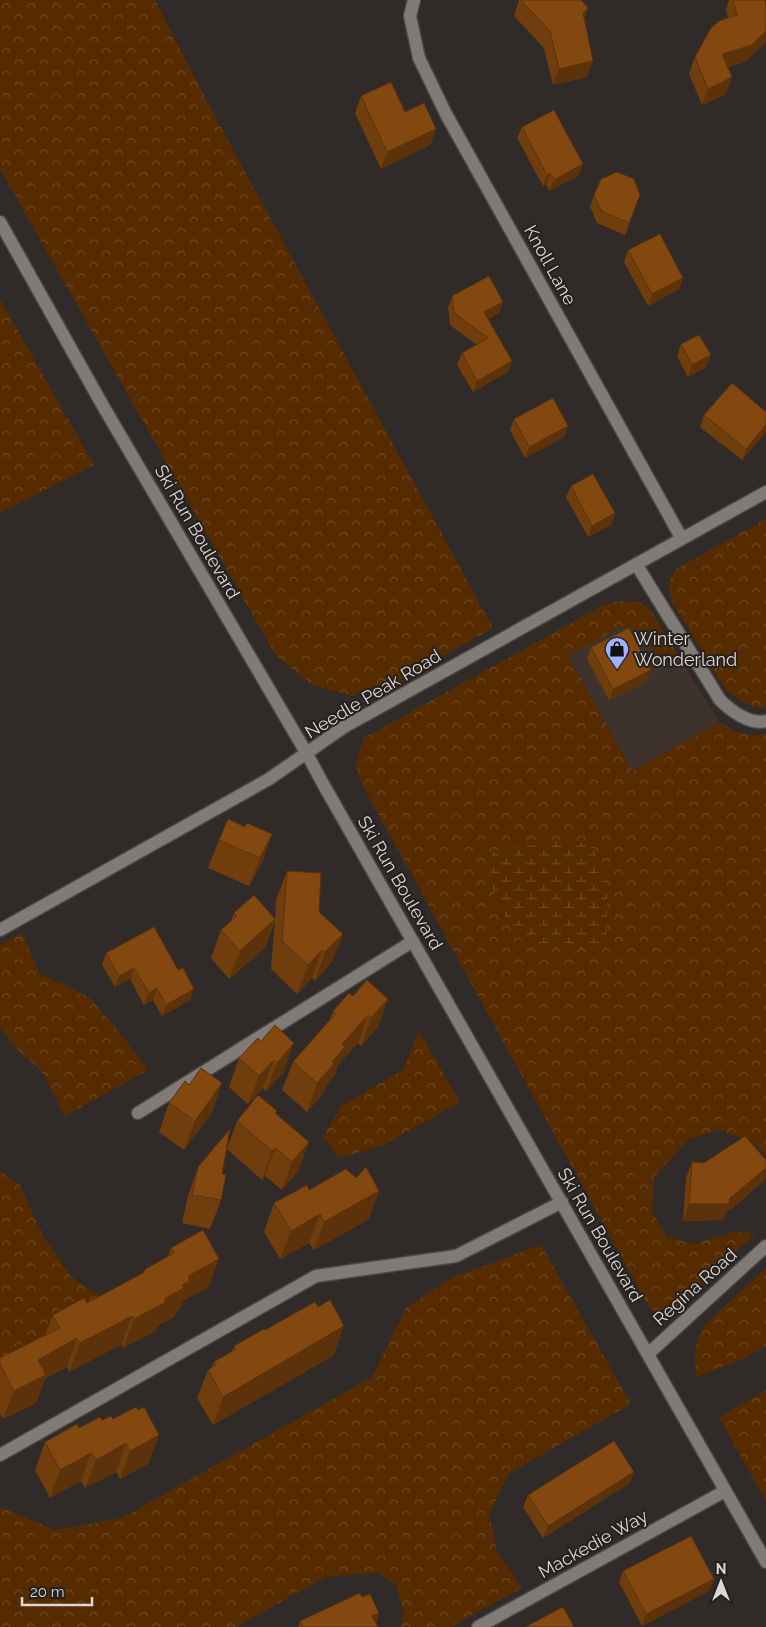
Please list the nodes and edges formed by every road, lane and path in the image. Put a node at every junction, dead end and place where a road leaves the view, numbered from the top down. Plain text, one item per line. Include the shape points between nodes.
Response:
1 (414, 0) edge
2 (0, 222) edge
3 (766, 492) edge
4 (682, 539) junction
5 (636, 564) junction
6 (766, 721) edge
7 (307, 754) junction
8 (0, 930) edge
9 (413, 941) junction
10 (138, 1113) dead end
11 (562, 1202) junction
12 (766, 1246) edge
13 (648, 1354) junction
14 (0, 1455) edge
15 (725, 1491) junction
16 (766, 1562) edge
17 (478, 1627) edge

1 - 4 street, Knoll Lane via 410,16 419,58 446,114
2 - 7 street, Ski Run Boulevard via 103,406
3 - 4 street, Needle Peak Road
4 - 5 street, Needle Peak Road
5 - 6 street via 720,700 735,714
5 - 7 street, Needle Peak Road via 344,727
7 - 8 street, Needle Peak Road via 269,780
7 - 9 street, Ski Run Boulevard
9 - 10 street
9 - 11 street, Ski Run Boulevard
11 - 13 street, Ski Run Boulevard
11 - 14 street via 456,1256 316,1276
12 - 13 street, Regina Road
13 - 15 street, Ski Run Boulevard
15 - 16 street, Ski Run Boulevard
15 - 17 street, Mackedie Way

